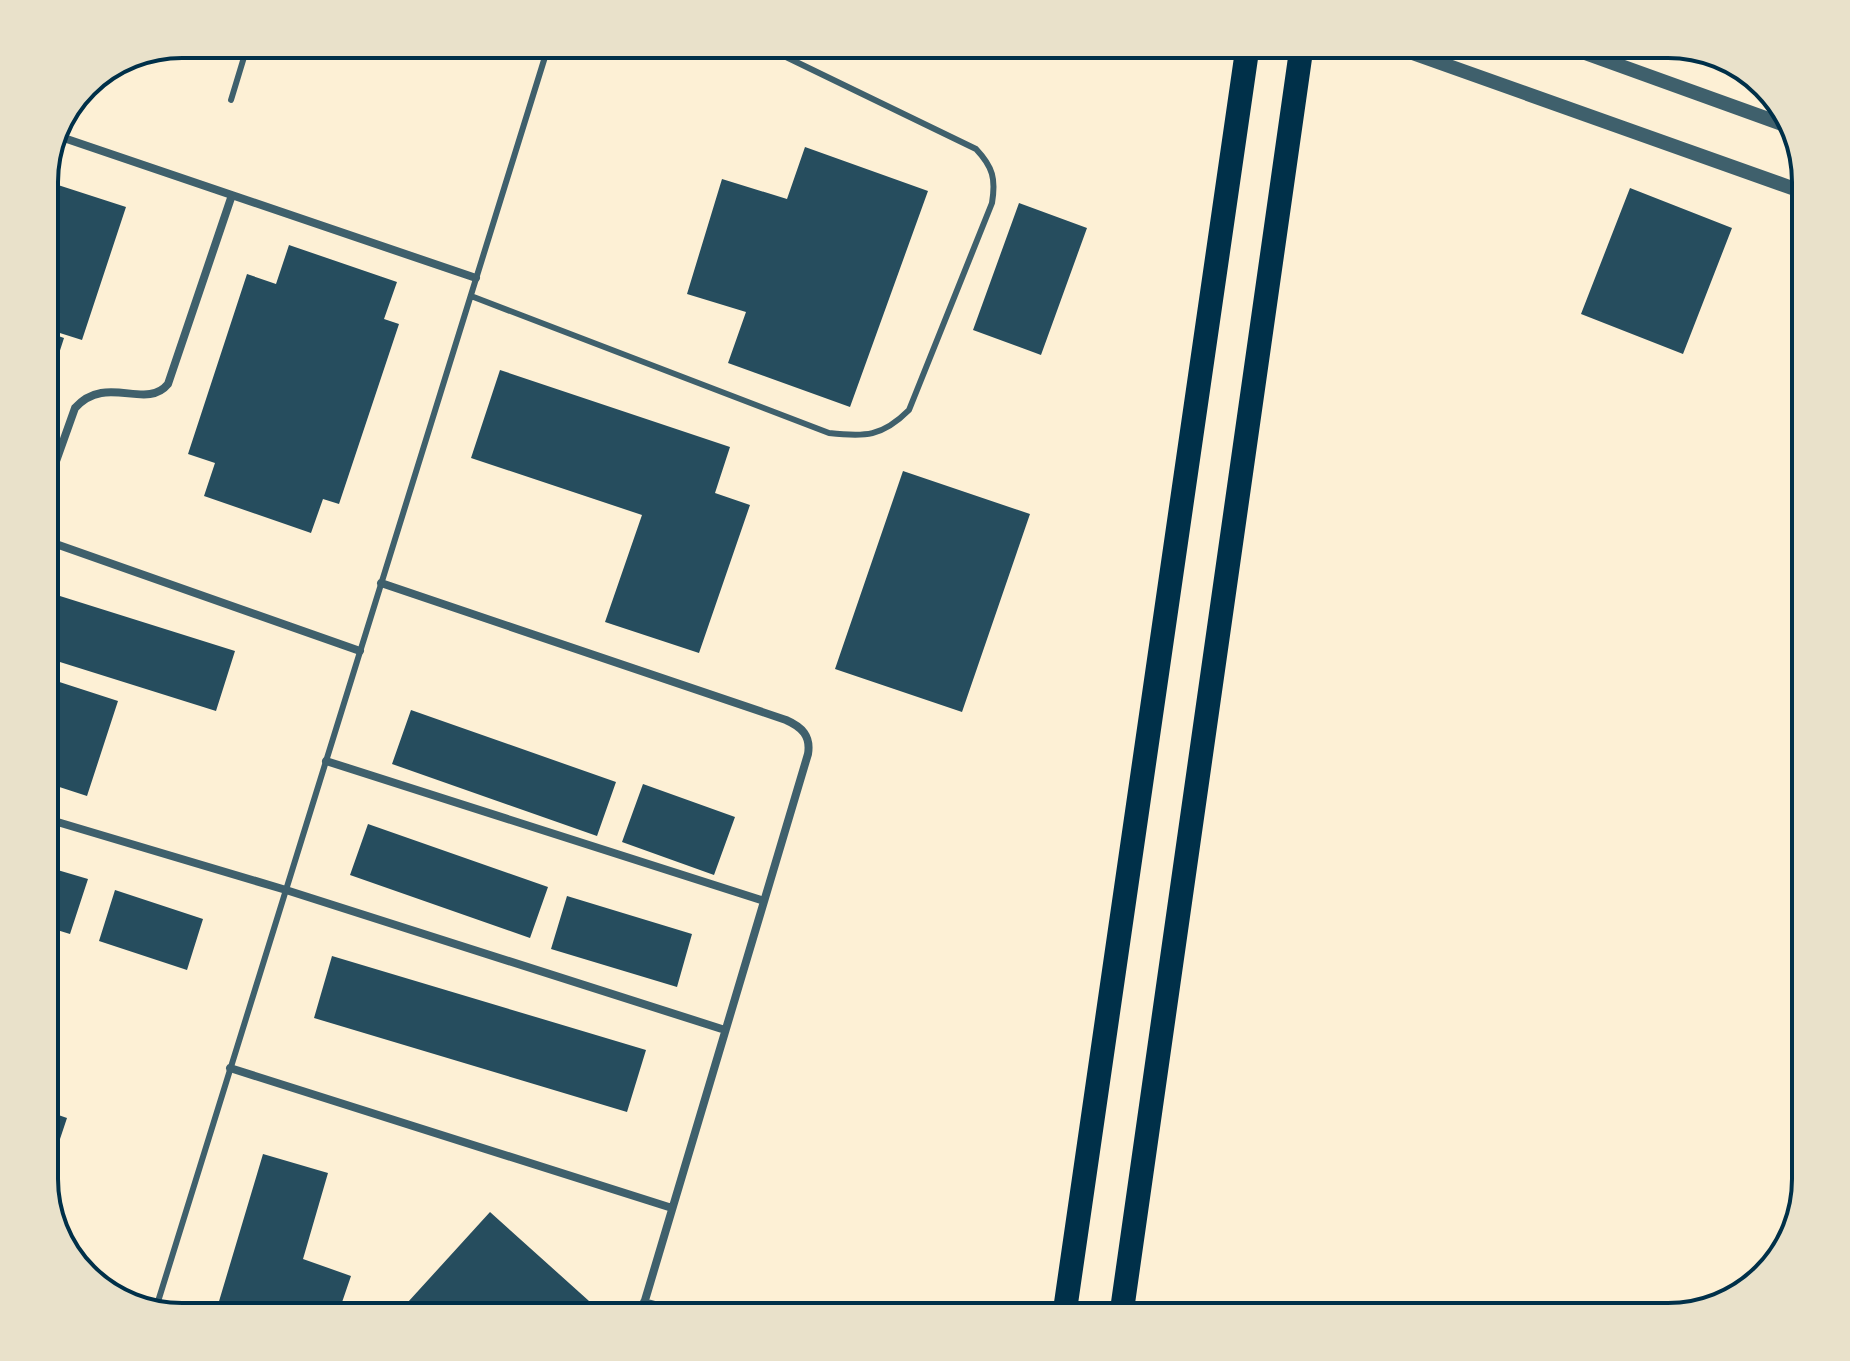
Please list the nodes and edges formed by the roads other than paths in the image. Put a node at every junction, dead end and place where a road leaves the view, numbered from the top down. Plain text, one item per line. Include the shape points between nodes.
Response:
1 (244, 58) edge
2 (545, 58) edge
3 (788, 58) edge
4 (1246, 58) edge
5 (1300, 58) edge
6 (1426, 58) edge
7 (1599, 58) edge
8 (231, 100) dead end
9 (1776, 122) edge
10 (66, 139) edge
11 (1792, 188) edge
12 (232, 195) junction
13 (476, 278) junction
14 (471, 296) junction
15 (58, 456) edge
16 (58, 545) edge
17 (381, 583) junction
18 (360, 651) junction
19 (326, 761) junction
20 (58, 822) edge
21 (286, 890) junction
22 (764, 901) junction
23 (725, 1030) junction
24 (230, 1068) junction
25 (672, 1208) junction
26 (158, 1300) edge
27 (644, 1302) joint
28 (648, 1303) edge
29 (1066, 1303) edge
30 (1123, 1303) edge

1 - 8 lane
2 - 13 lane
3 - 14 lane via 976,149 994,173 992,203 909,410 895,424 875,434 829,433
4 - 29 highway
5 - 30 highway
6 - 11 street
7 - 9 street
10 - 12 street
12 - 13 street
12 - 15 street via 168,384 147,395 107,391 83,398
13 - 14 lane
14 - 17 lane
16 - 18 street
17 - 18 lane
17 - 22 street via 802,729 810,744 808,754
18 - 19 lane
19 - 21 lane
19 - 22 street
20 - 21 street
21 - 23 street
21 - 24 lane
22 - 23 street
23 - 25 street
24 - 25 street
24 - 26 lane
25 - 27 street
27 - 28 street

